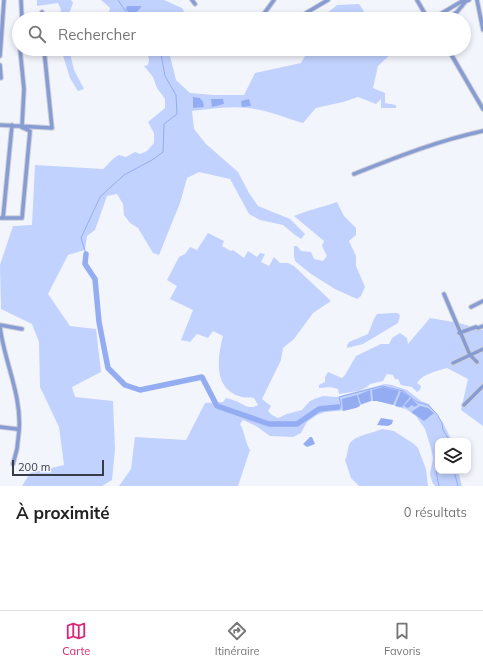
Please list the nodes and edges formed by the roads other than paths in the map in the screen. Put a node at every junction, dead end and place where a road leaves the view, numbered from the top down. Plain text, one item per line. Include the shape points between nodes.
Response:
1 (4, 0) edge
2 (21, 0) edge
3 (192, 0) edge
4 (274, 0) edge
5 (328, 0) edge
6 (423, 0) edge
7 (464, 0) edge
8 (470, 0) edge
9 (477, 0) edge
10 (417, 1) edge
11 (195, 4) dead end
12 (22, 12) edge
13 (265, 12) edge
14 (308, 12) edge
15 (424, 12) edge
16 (444, 12) edge
17 (457, 12) edge
18 (483, 30) edge
19 (0, 56) edge
20 (21, 56) edge
21 (45, 56) edge
22 (452, 56) edge
23 (0, 65) edge
24 (1, 78) dead end
25 (481, 102) edge
26 (483, 109) edge
27 (0, 125) edge
28 (12, 125) junction
29 (21, 126) junction
30 (483, 131) edge
31 (354, 174) dead end
32 (2, 218) edge
33 (444, 294) dead end
34 (483, 301) edge
35 (471, 307) dead end
36 (0, 326) edge
37 (483, 326) edge
38 (22, 329) dead end
39 (459, 333) junction
40 (483, 349) edge
41 (470, 356) junction
42 (477, 362) dead end
43 (453, 363) dead end
44 (483, 386) edge
45 (464, 405) dead end
46 (0, 427) edge
47 (19, 431) junction
48 (13, 464) dead end

1 - 19 street
2 - 12 street
3 - 11 street
4 - 13 street
5 - 14 street
6 - 10 street
7 - 16 street
8 - 17 street
9 - 18 street
10 - 15 street
20 - 29 street via 24,89
21 - 29 street via 52,128
22 - 25 street
23 - 24 street
25 - 26 street
27 - 28 street
28 - 29 street
28 - 32 street
29 - 32 street via 30,131 22,218
30 - 31 street via 451,138
33 - 39 street
34 - 35 street
36 - 38 street
36 - 47 street via 14,385
37 - 39 street
39 - 41 street
40 - 41 street
41 - 42 street
41 - 43 street
44 - 45 street
46 - 47 street
47 - 48 street

